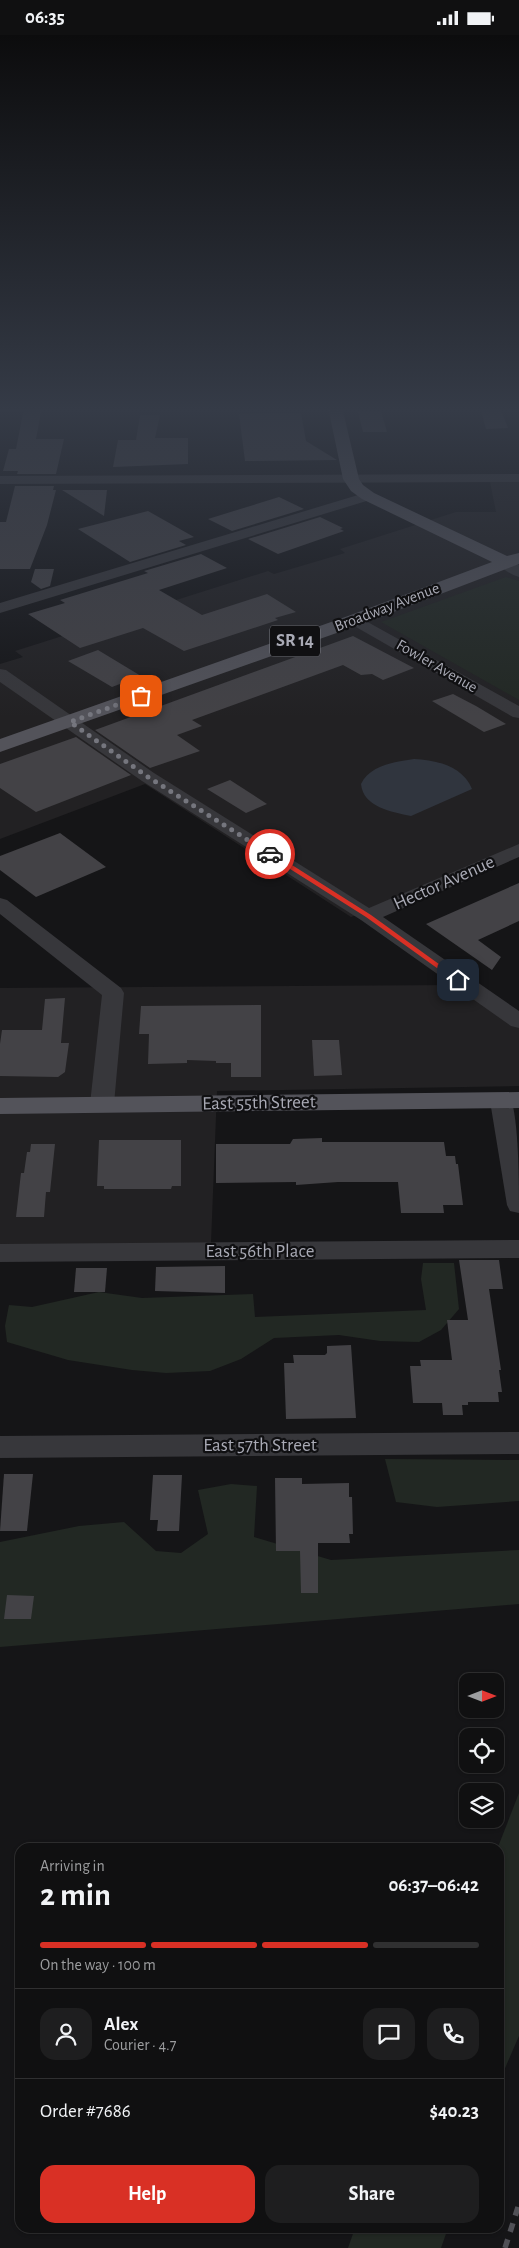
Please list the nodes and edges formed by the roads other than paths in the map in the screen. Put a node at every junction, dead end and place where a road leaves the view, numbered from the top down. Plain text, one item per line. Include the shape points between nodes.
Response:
1 (321, 510) edge
2 (399, 510) edge
3 (514, 564) edge
4 (0, 608) edge
5 (355, 620) junction
6 (0, 674) edge
7 (519, 713) edge
8 (70, 722) junction
9 (0, 746) edge
10 (519, 850) edge
11 (0, 904) edge
12 (368, 916) junction
13 (519, 1021) edge
14 (0, 1105) edge
15 (102, 1105) junction
16 (511, 1113) edge
17 (519, 1205) edge
18 (519, 1249) edge
19 (0, 1253) edge
20 (519, 1443) edge
21 (0, 1447) edge

1 - 4 street
2 - 3 main road
3 - 5 main road, Broadway Avenue / SR 14
5 - 7 street, Fowler Avenue
5 - 8 main road, Broadway Avenue / SR 14
6 - 8 street
8 - 9 main road, Broadway Avenue / SR 14
8 - 12 street via 148,777
10 - 12 street, Hector Avenue
11 - 15 street via 113,993
12 - 13 street
14 - 15 main road, East 55th Street
15 - 16 main road, East 55th Street
16 - 17 street
18 - 19 street, East 56th Place
20 - 21 street, East 57th Street

